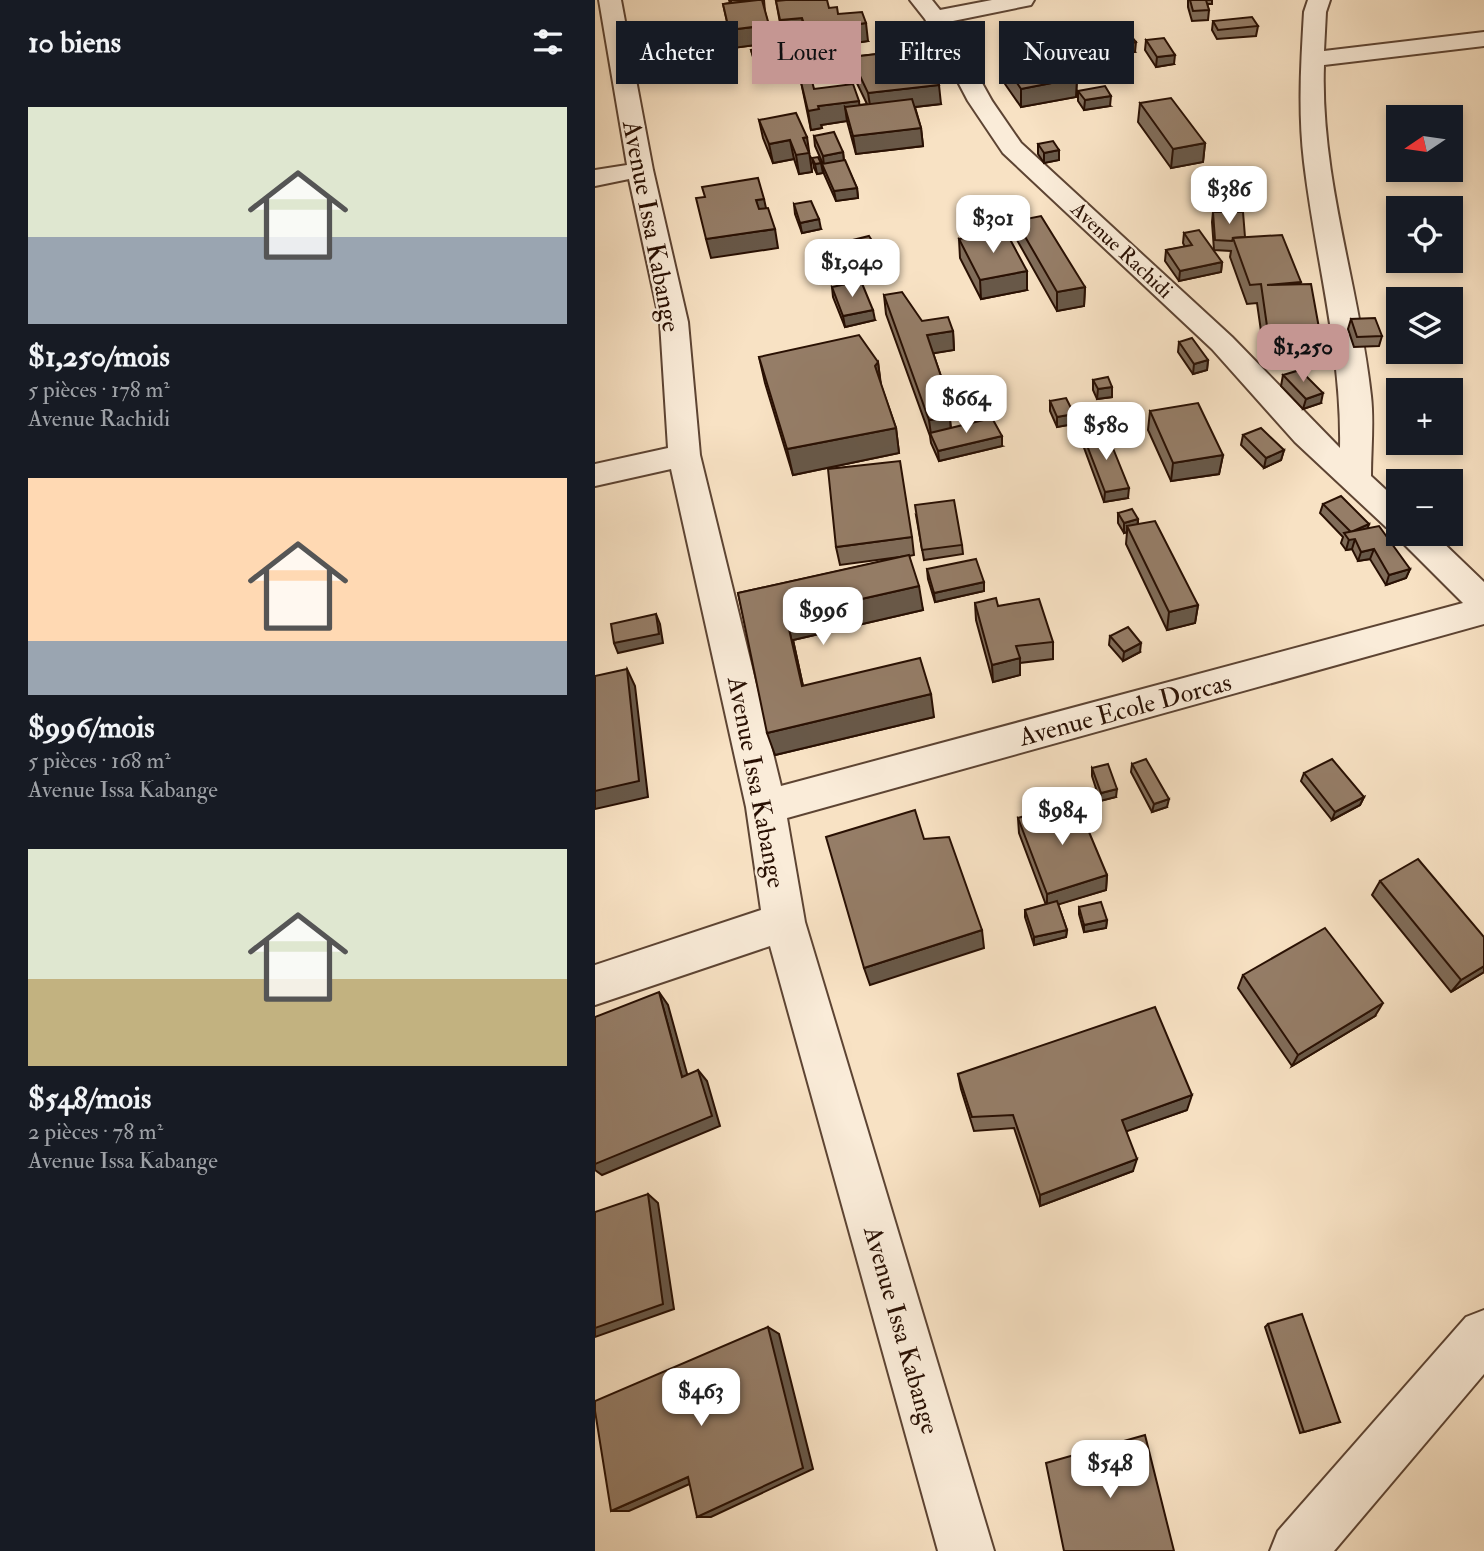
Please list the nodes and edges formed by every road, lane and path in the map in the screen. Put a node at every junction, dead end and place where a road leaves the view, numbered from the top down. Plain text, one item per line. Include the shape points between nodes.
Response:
1 (610, 0) edge
2 (1023, 0) edge
3 (1319, 0) edge
4 (928, 9) edge
5 (1484, 39) edge
6 (1314, 59) junction
7 (640, 170) junction
8 (595, 178) edge
9 (684, 455) junction
10 (595, 475) edge
11 (1355, 476) junction
12 (1386, 507) edge
13 (1426, 546) edge
14 (1484, 603) edge
15 (1484, 611) edge
16 (766, 807) junction
17 (783, 922) junction
18 (595, 985) edge
19 (1484, 1335) edge
20 (966, 1551) edge
21 (1298, 1551) edge

1 - 7 street, Avenue Issa Kabange
2 - 4 street
3 - 6 street
4 - 11 street, Avenue Rachidi via 1012,148 1222,343 1306,435
5 - 6 street
6 - 11 street via 1311,99 1316,161 1356,397
7 - 8 street
7 - 9 street, Avenue Issa Kabange via 674,322
9 - 10 street
9 - 16 street, Avenue Issa Kabange
11 - 12 street, Avenue Rachidi
13 - 14 street
15 - 16 street, Avenue Ecole Dorcas
16 - 17 street, Avenue Issa Kabange
17 - 18 street
17 - 20 street, Avenue Issa Kabange
19 - 21 street

